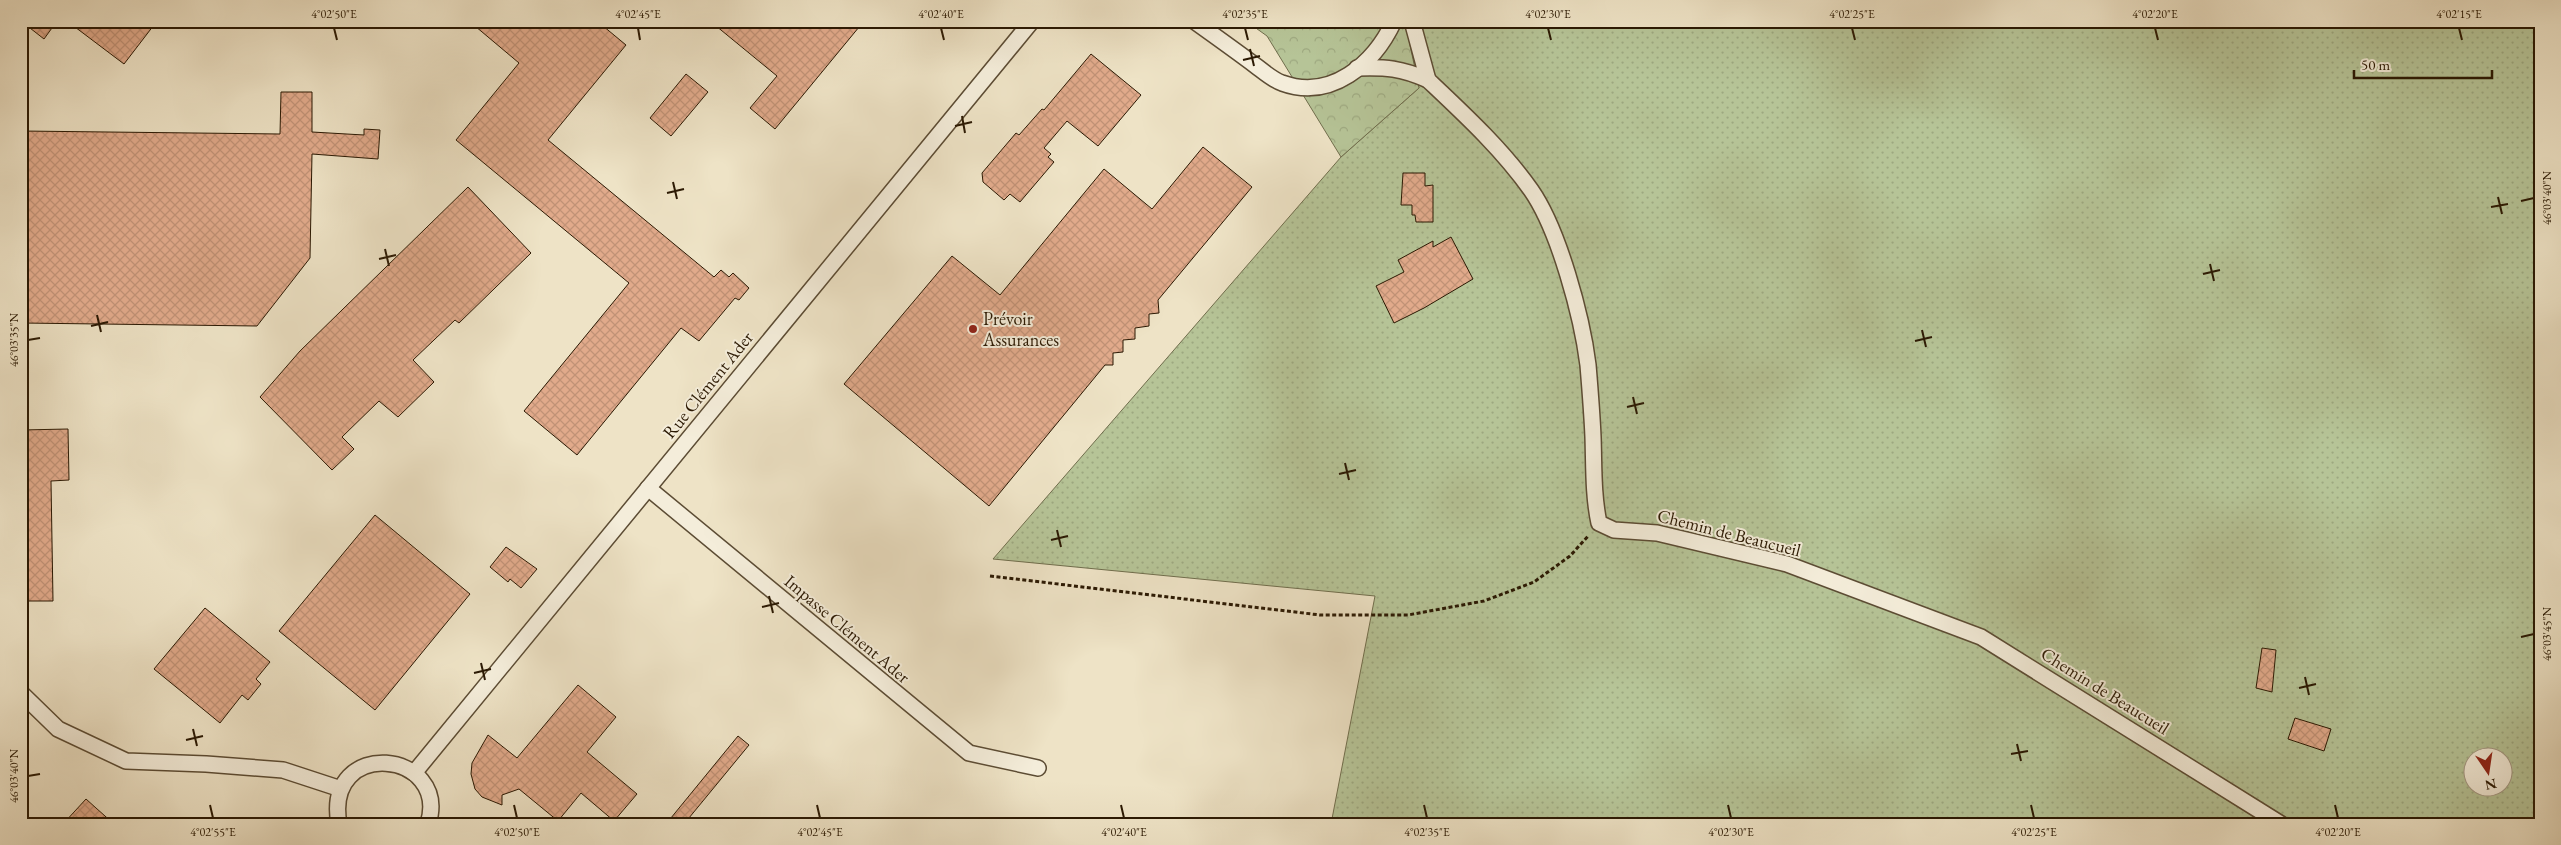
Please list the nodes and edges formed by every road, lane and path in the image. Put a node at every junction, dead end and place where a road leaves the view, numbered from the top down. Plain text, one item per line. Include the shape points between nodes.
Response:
1 (1032, 21) edge
2 (1194, 21) edge
3 (1394, 21) edge
4 (1412, 21) edge
5 (1357, 68) junction
6 (1428, 80) junction
7 (648, 488) junction
8 (1600, 523) junction
9 (990, 576) dead end
10 (21, 693) edge
11 (1038, 768) dead end
12 (414, 773) junction
13 (341, 789) junction
14 (339, 824) edge
15 (428, 824) edge
16 (2281, 824) edge

1 - 7 street, Rue Clément Ader
2 - 5 street via 1280,83 1305,90 1349,76
3 - 5 street via 1377,51
4 - 6 street
5 - 6 street via 1388,66
6 - 8 street via 1478,128 1531,191 1567,272 1588,364 1595,503
7 - 11 street, Impasse Clément Ader via 969,753
7 - 12 street, Rue Clément Ader
8 - 9 path via 1570,556 1534,582 1484,600 1408,615 1320,615
8 - 16 street, Chemin de Beaucueil via 1614,530 1657,533 1787,564 1982,637
10 - 13 street via 58,728 126,761 283,770
12 - 13 street via 390,762 372,763 349,777
12 - 15 street via 424,784 431,804
13 - 14 street via 337,811

